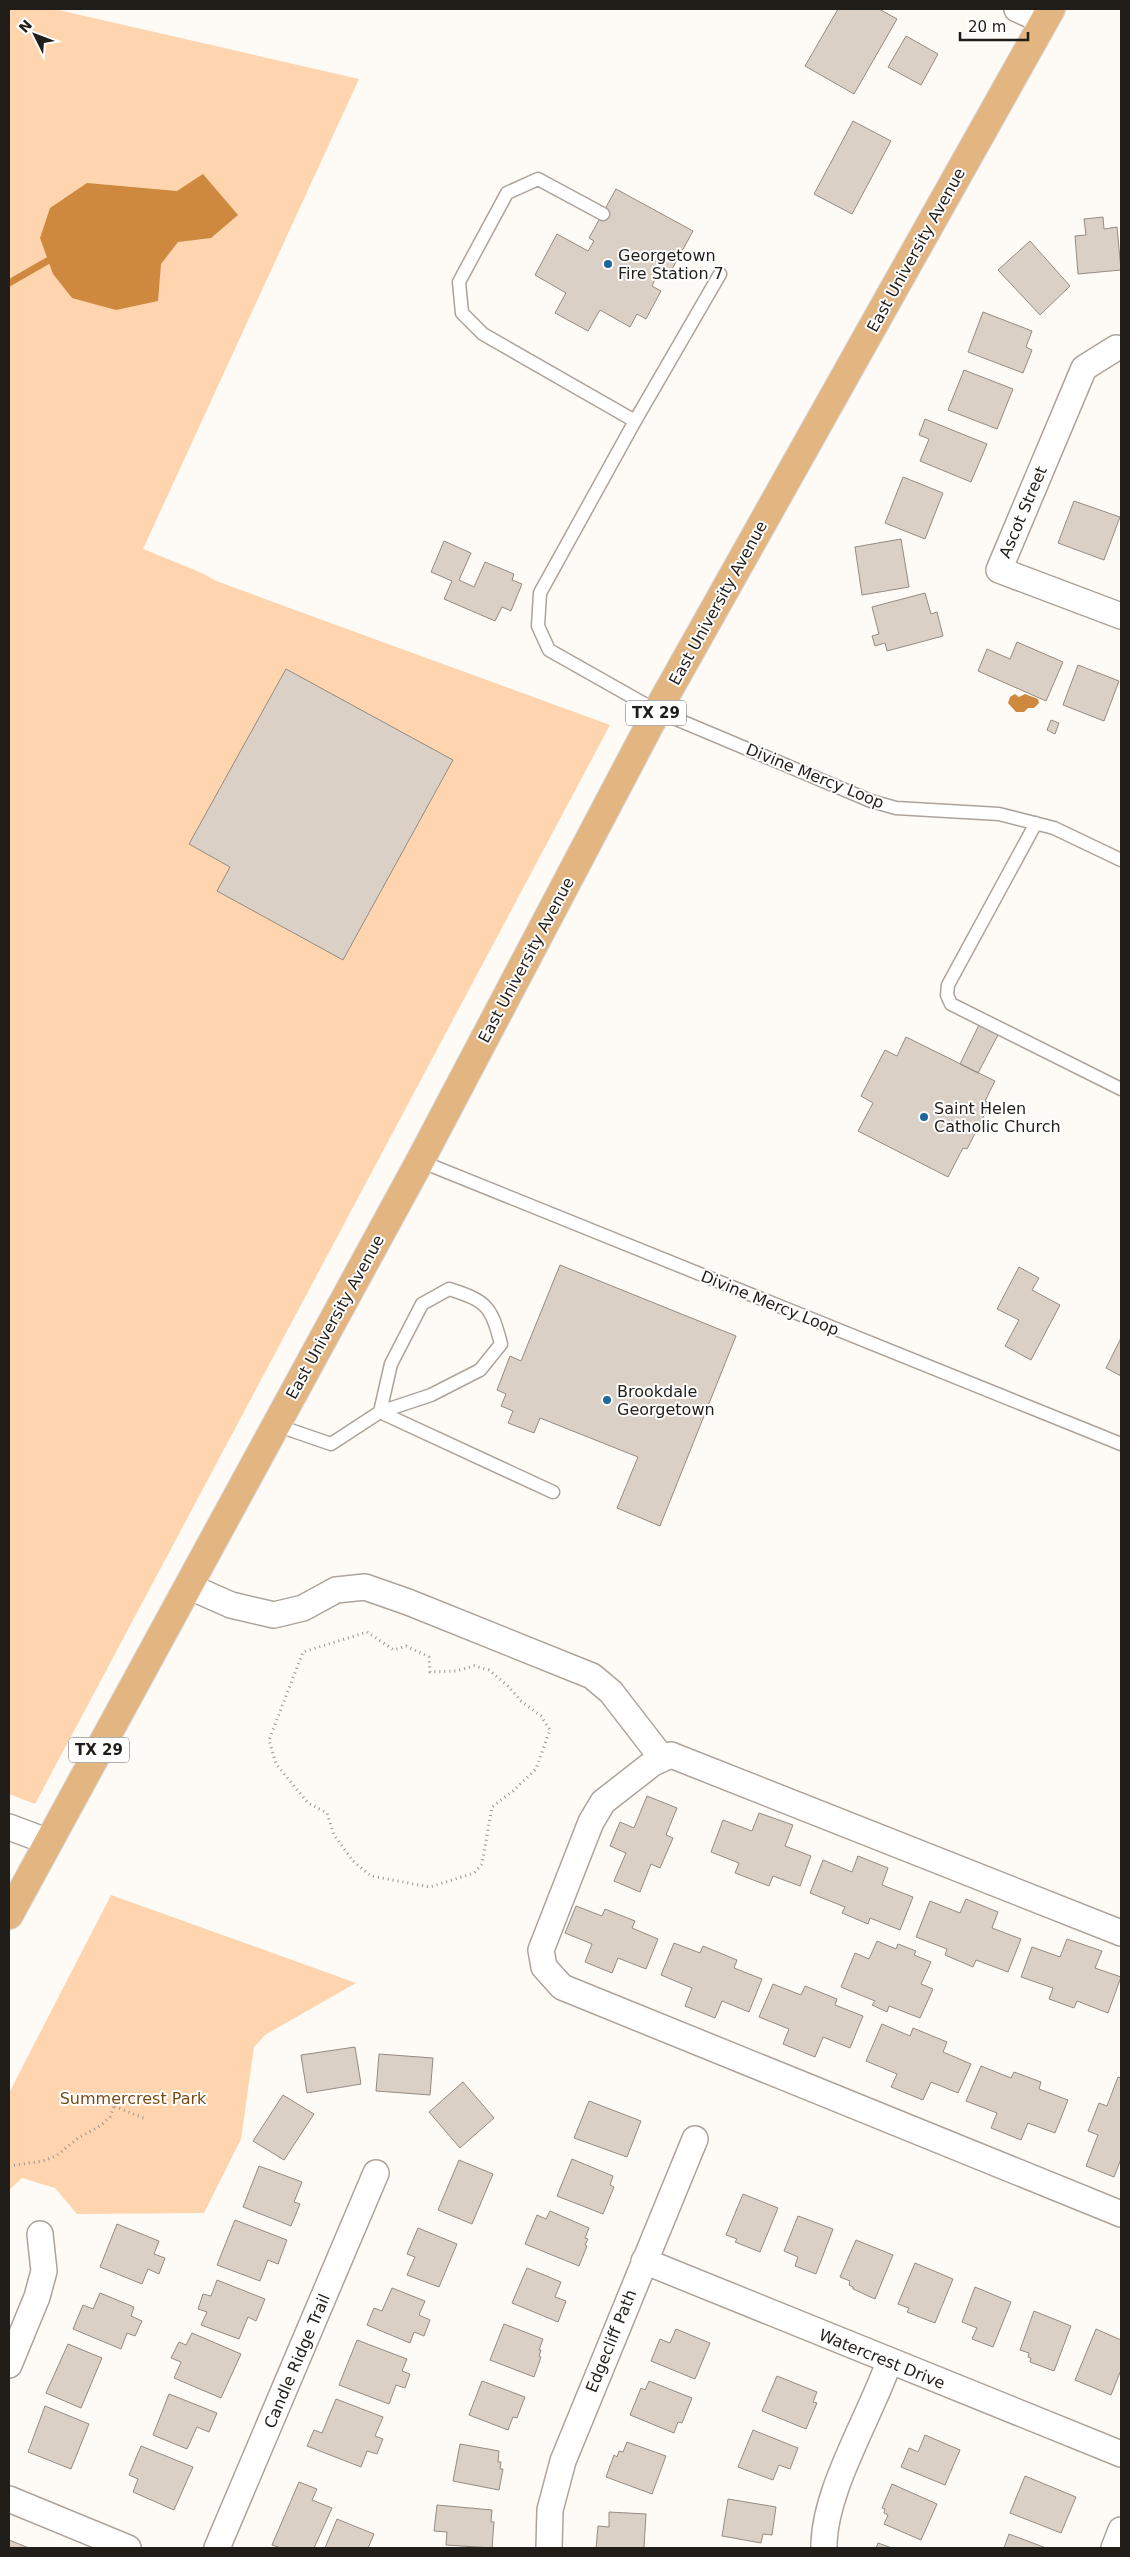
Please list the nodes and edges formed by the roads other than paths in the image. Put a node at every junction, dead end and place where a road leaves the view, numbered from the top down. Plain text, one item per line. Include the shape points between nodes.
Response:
1 (1017, 9) edge
2 (1047, 15) edge
3 (603, 214) dead end
4 (720, 274) dead end
5 (1116, 348) dead end
6 (635, 421) junction
7 (1121, 616) edge
8 (658, 711) junction
9 (1036, 823) junction
10 (1121, 860) edge
11 (1121, 1089) edge
12 (420, 1161) junction
13 (380, 1412) junction
14 (276, 1425) junction
15 (1121, 1444) edge
16 (553, 1492) dead end
17 (188, 1586) junction
18 (662, 1758) junction
19 (9, 1826) edge
20 (48, 1842) junction
21 (9, 1915) edge
22 (1121, 1934) edge
23 (695, 2139) dead end
24 (376, 2174) dead end
25 (1121, 2214) edge
26 (40, 2234) dead end
27 (644, 2261) junction
28 (889, 2362) junction
29 (9, 2365) edge
30 (1121, 2454) edge
31 (9, 2499) edge
32 (1121, 2530) edge
33 (128, 2548) edge
34 (217, 2548) edge
35 (549, 2548) edge
36 (824, 2548) edge
37 (1114, 2548) edge

1 - 2 street
2 - 8 main road, East University Avenue / TX 29
3 - 6 lane via 538,179 507,193 460,282 462,313 483,334
4 - 6 lane, Divine Mercy Loop
5 - 7 street, Ascot Street via 1084,368 999,570
6 - 8 lane, Divine Mercy Loop via 540,593 538,626 549,650
8 - 9 lane, Divine Mercy Loop via 871,801 896,808 999,814
8 - 12 main road, East University Avenue / TX 29
9 - 10 lane, Divine Mercy Loop via 1054,828
9 - 11 lane via 948,985 947,995 951,1004
12 - 14 main road, East University Avenue / TX 29
12 - 15 lane, Divine Mercy Loop
13 - 13 lane via 431,1395 480,1370 501,1344 494,1318 477,1298 449,1289 422,1304 391,1364
13 - 14 lane via 330,1444
13 - 16 lane
14 - 17 main road, East University Avenue / TX 29
17 - 18 street via 230,1605 274,1615 304,1608 336,1590 365,1587 408,1602 592,1676 611,1692
17 - 20 main road, East University Avenue / TX 29
18 - 22 street via 671,1755
18 - 25 street via 603,1802 591,1822 541,1950 544,1967 562,1987
19 - 20 street
20 - 21 main road, East University Avenue / TX 29
23 - 27 street, Edgecliff Path
24 - 34 street, Candle Ridge Trail
26 - 29 street via 44,2271
27 - 28 street, Watercrest Drive
27 - 35 street, Edgecliff Path via 563,2461 550,2510
28 - 30 street, Watercrest Drive
28 - 36 street via 835,2490 824,2532
31 - 33 street
32 - 37 street

